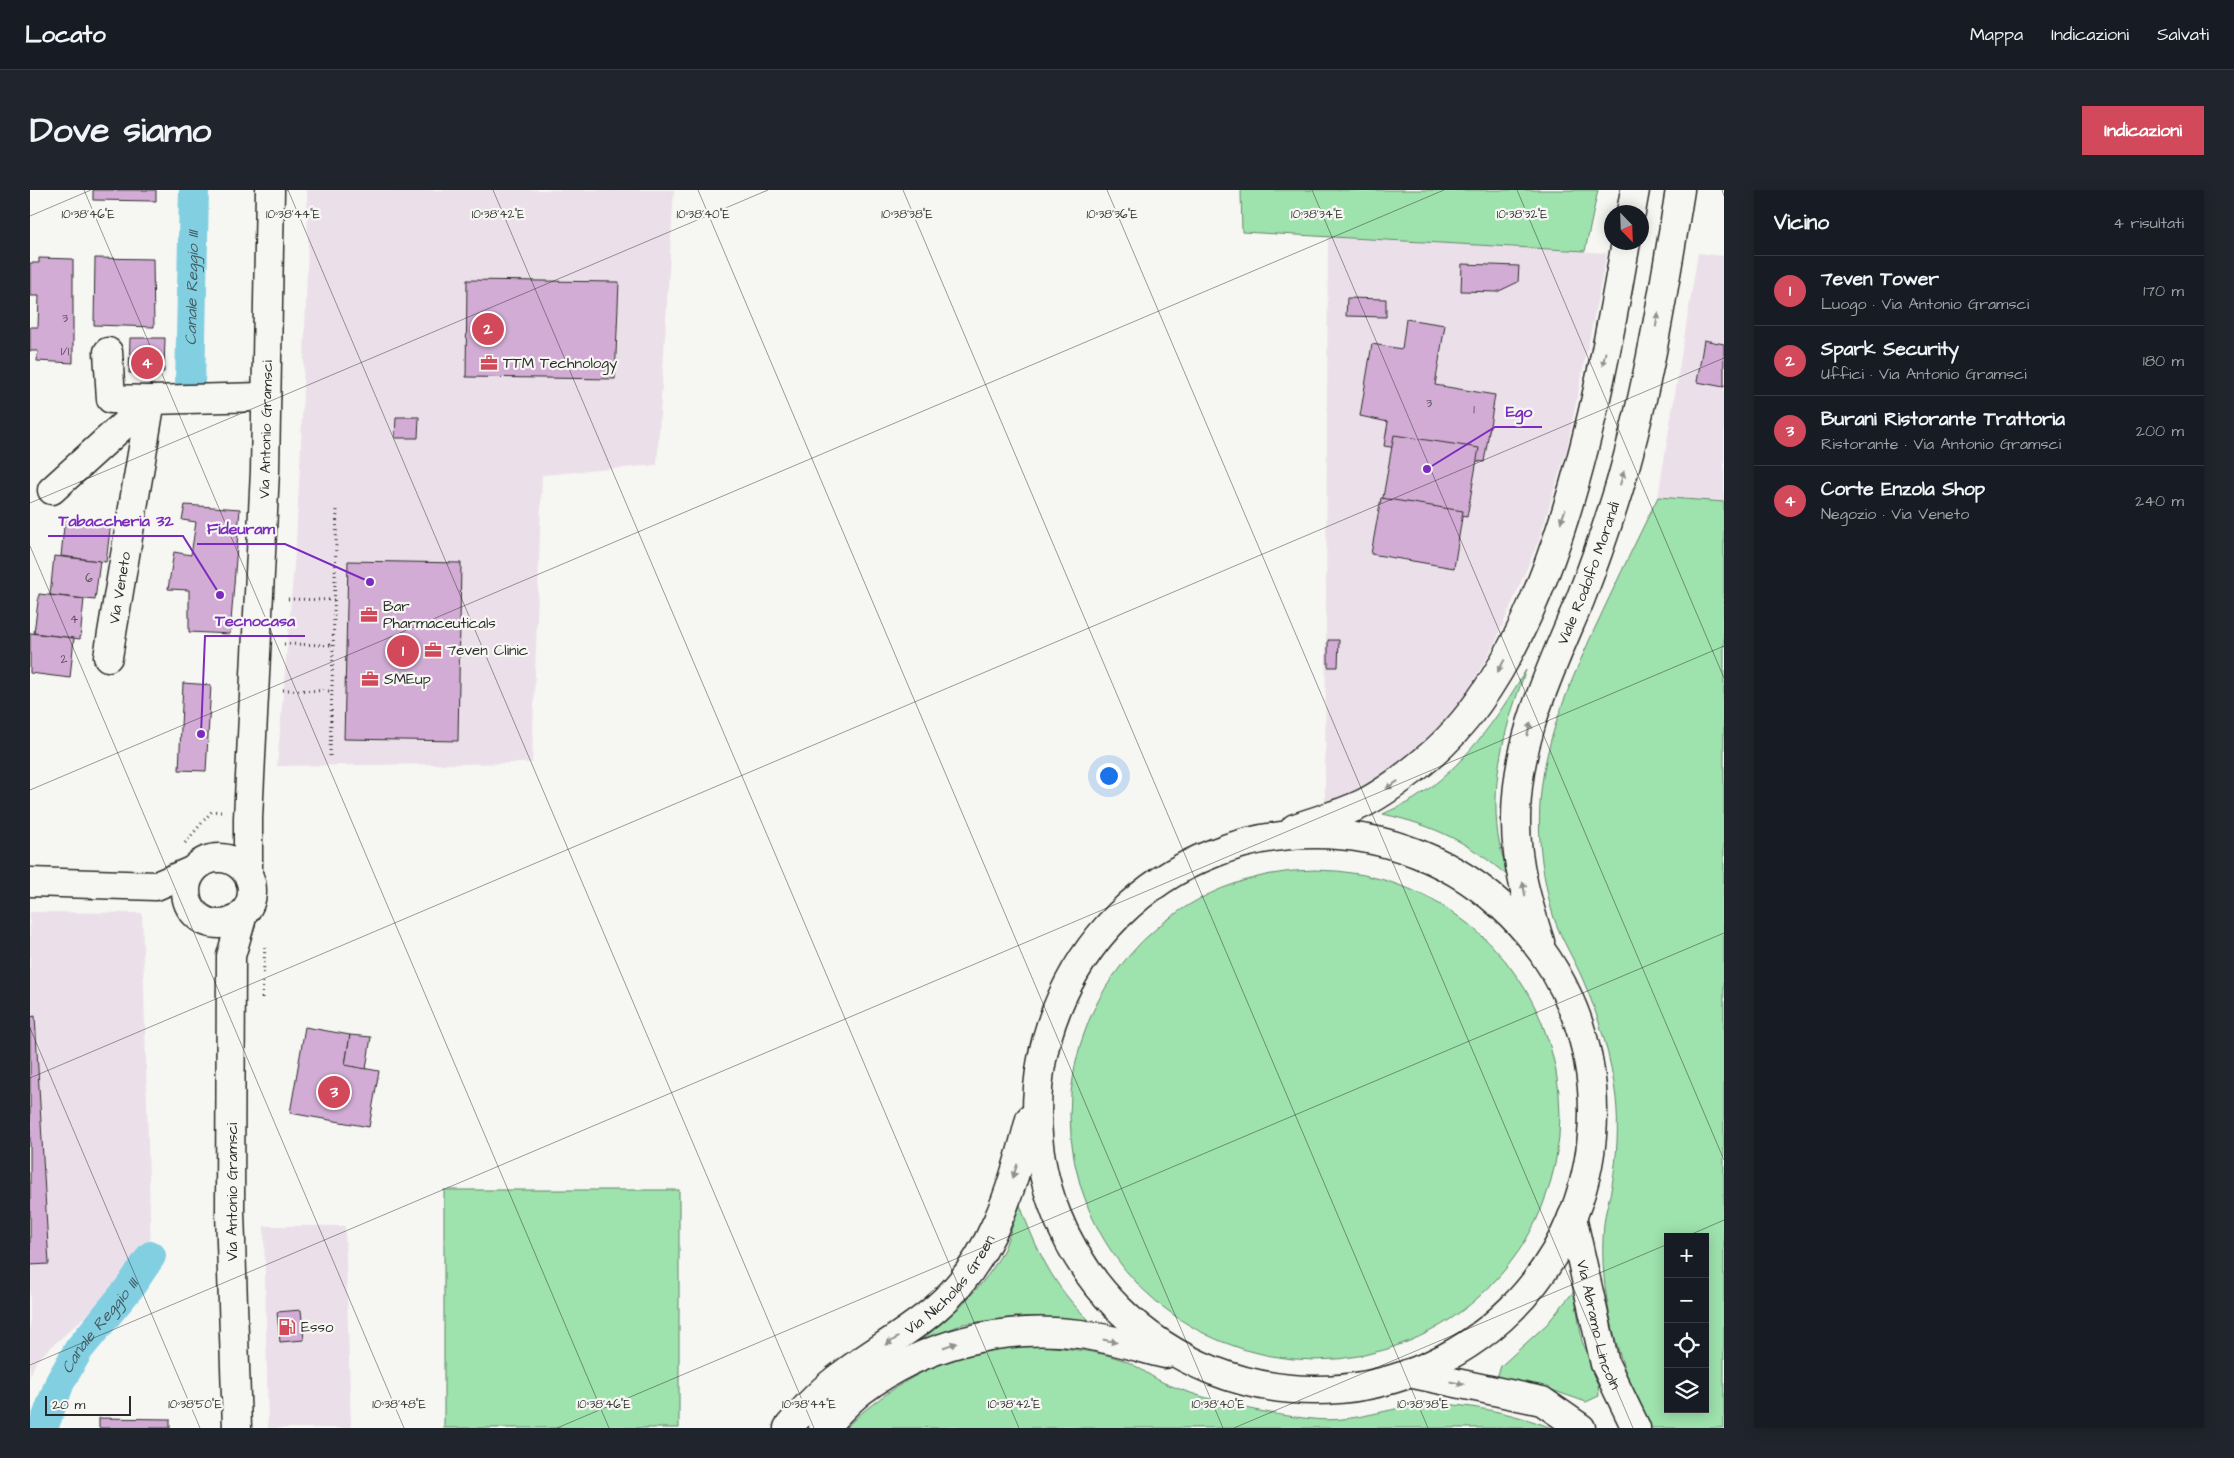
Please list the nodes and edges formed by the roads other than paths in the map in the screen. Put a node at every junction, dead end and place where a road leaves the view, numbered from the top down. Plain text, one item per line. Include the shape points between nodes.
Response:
1 (270, 190) edge
2 (1635, 190) edge
3 (1680, 190) edge
4 (1632, 205) edge
5 (1624, 250) edge
6 (108, 352) dead end
7 (266, 397) junction
8 (151, 400) junction
9 (52, 490) dead end
10 (108, 656) dead end
11 (248, 818) junction
12 (1267, 839) junction
13 (200, 864) junction
14 (248, 874) junction
15 (30, 882) edge
16 (156, 886) junction
17 (194, 912) junction
18 (243, 914) junction
19 (1543, 953) junction
20 (231, 956) junction
21 (1037, 1091) junction
22 (1572, 1218) junction
23 (1184, 1358) junction
24 (1409, 1373) junction
25 (237, 1428) edge
26 (788, 1428) edge
27 (823, 1428) edge
28 (1581, 1428) edge
29 (1636, 1428) edge

1 - 7 street, Via Antonio Gramsci
2 - 4 street
19 -> 3 street, Viale Rodolfo Morandi via 1526,896 1516,825 1523,750 1534,712 1603,540 1620,483 1648,371
5 -> 12 street, Viale Rodolfo Morandi via 1596,397 1575,483 1534,596 1516,640 1498,672 1456,729 1431,755 1398,781 1363,803
6 - 8 street via 110,399
7 - 8 street
7 - 11 street, Via Antonio Gramsci
8 - 9 street
8 - 10 street, Via Veneto
11 - 13 street
11 - 14 street, Via Antonio Gramsci
12 - 19 street, Viale Rodolfo Morandi via 1337,835 1371,840 1414,853 1438,863 1496,901
12 - 21 street, Viale Rodolfo Morandi via 1223,850 1181,869 1142,894 1109,926 1081,962 1059,1002 1044,1046
13 - 14 street via 221,857 242,866
13 - 16 street
13 - 17 street via 186,881 185,892
14 - 18 street via 252,895
15 - 16 street
16 - 17 street
17 - 18 street via 213,924 224,924
17 - 20 street
18 - 20 street, Via Antonio Gramsci
19 - 22 street, Viale Rodolfo Morandi via 1563,986 1579,1023 1593,1101 1584,1180
20 - 25 street, Via Antonio Gramsci via 230,1211
21 - 23 street, Viale Rodolfo Morandi via 1037,1136 1045,1182 1064,1234 1082,1266 1111,1302 1145,1333
21 -> 26 street, Via Nicholas Green via 1022,1151 995,1227 979,1258 936,1309 840,1376 808,1404
22 - 24 street, Viale Rodolfo Morandi via 1555,1252 1507,1313 1445,1358
22 - 29 street, Via Abramo Lincoln via 1605,1364
23 - 24 street, Viale Rodolfo Morandi via 1245,1382 1278,1388 1353,1387
27 -> 23 street, Via Nicholas Green via 861,1392 894,1370 926,1353 966,1340 1002,1334 1080,1334
24 -> 28 street via 1542,1401

